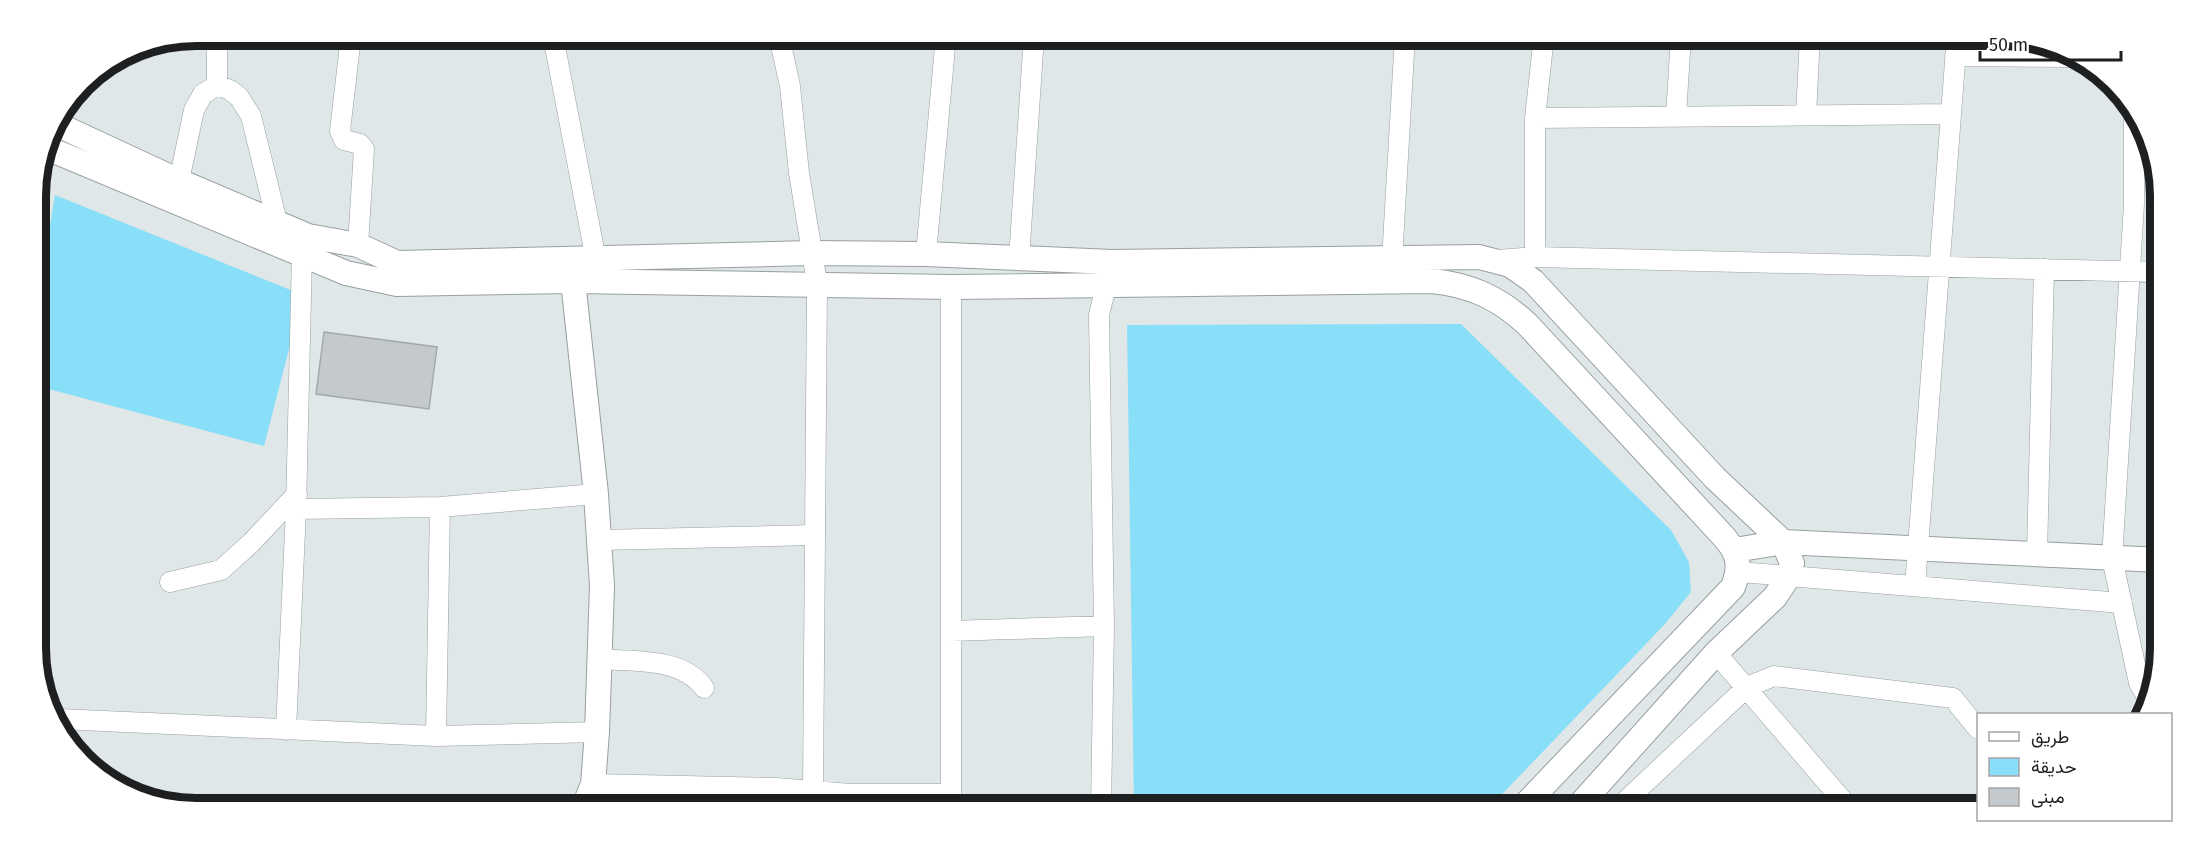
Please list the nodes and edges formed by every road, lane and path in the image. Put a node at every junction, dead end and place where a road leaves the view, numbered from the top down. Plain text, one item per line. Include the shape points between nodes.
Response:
1 (217, 46) edge
2 (350, 46) edge
3 (555, 46) edge
4 (780, 46) edge
5 (945, 46) edge
6 (1033, 46) edge
7 (1404, 46) edge
8 (1543, 46) edge
9 (1681, 46) edge
10 (1809, 46) edge
11 (1956, 46) edge
12 (1955, 56) junction
13 (2054, 57) edge
14 (217, 85) junction
15 (1951, 114) junction
16 (1806, 115) junction
17 (1676, 116) junction
18 (1535, 118) junction
19 (64, 127) edge
20 (2134, 131) edge
21 (54, 151) edge
22 (179, 181) junction
23 (277, 222) junction
24 (358, 245) junction
25 (302, 254) junction
26 (810, 254) junction
27 (926, 254) junction
28 (1535, 257) junction
29 (1019, 259) junction
30 (596, 260) junction
31 (1392, 260) junction
32 (1497, 260) junction
33 (1940, 267) junction
34 (2044, 269) junction
35 (2129, 272) junction
36 (2150, 272) edge
37 (573, 281) junction
38 (817, 283) junction
39 (1106, 286) junction
40 (951, 287) junction
41 (596, 494) junction
42 (296, 502) junction
43 (440, 507) junction
44 (815, 536) junction
45 (600, 540) junction
46 (1783, 542) junction
47 (1918, 549) junction
48 (2037, 555) junction
49 (2112, 558) junction
50 (2150, 560) edge
51 (1737, 561) junction
52 (1789, 576) junction
53 (170, 582) dead end
54 (1915, 586) junction
55 (2122, 603) junction
56 (1104, 626) junction
57 (951, 631) junction
58 (1716, 653) junction
59 (600, 659) junction
60 (1747, 687) junction
61 (704, 688) dead end
62 (2143, 690) edge
63 (65, 719) edge
64 (1977, 728) edge
65 (286, 730) junction
66 (597, 732) junction
67 (436, 736) junction
68 (592, 784) junction
69 (813, 790) junction
70 (587, 798) edge
71 (595, 798) edge
72 (908, 798) edge
73 (951, 798) edge
74 (1101, 798) edge
75 (1532, 798) edge
76 (1585, 798) edge
77 (1629, 798) edge
78 (1839, 798) edge

1 - 14 street
2 - 24 street via 340,131 344,140 364,149
3 - 30 street
4 - 26 street via 790,86
5 - 27 street
6 - 29 street
7 - 31 street
8 - 18 street
9 - 17 street
10 - 16 street
11 - 12 street
12 - 13 street
12 - 15 street
14 - 22 street via 203,94 194,110
14 - 23 street via 238,97 251,116
15 - 16 street
15 - 33 street
16 - 17 street
17 - 18 street
18 - 28 street
19 - 22 main road
20 - 35 street
21 - 25 main road
22 - 23 main road
23 - 24 main road via 308,236
24 - 30 main road via 397,263
25 - 37 main road via 346,273 397,284
25 - 42 street
26 - 27 main road
26 - 30 main road
26 - 38 street
27 - 29 main road
28 - 32 street
28 - 33 street
29 - 31 main road
31 - 32 main road
32 - 46 main road via 1533,281 1715,478
33 - 34 street
33 - 47 street
34 - 35 street
34 - 48 street
35 - 36 street
35 - 49 street
37 - 38 main road
37 - 41 main road
38 - 40 main road
38 - 44 street
39 - 40 main road
39 - 51 main road via 1432,281 1474,289 1512,310 1527,324
39 - 56 street via 1099,315
40 - 57 street
41 - 43 street
41 - 45 main road
42 - 43 street
42 - 53 street via 221,570
42 - 65 street
43 - 67 street
44 - 45 street
44 - 69 street
45 - 59 main road
46 - 47 main road
46 - 51 main road
46 - 52 main road via 1791,556
47 - 48 main road
47 - 54 street
48 - 49 main road
49 - 50 main road
49 - 55 street
51 - 52 street
51 - 75 main road via 1733,587
52 - 54 street
52 - 58 main road via 1767,606
54 - 55 street
55 - 62 street
56 - 57 street
56 - 74 street
57 - 73 street
58 - 60 street
58 - 76 main road
59 - 61 street via 670,665 696,676
59 - 66 main road
60 - 64 street via 1774,676 1953,698
60 - 77 street
60 - 78 street
63 - 65 street
65 - 67 street
66 - 67 street
66 - 68 main road
68 - 69 street
68 - 70 main road
68 - 71 main road
69 - 72 street

